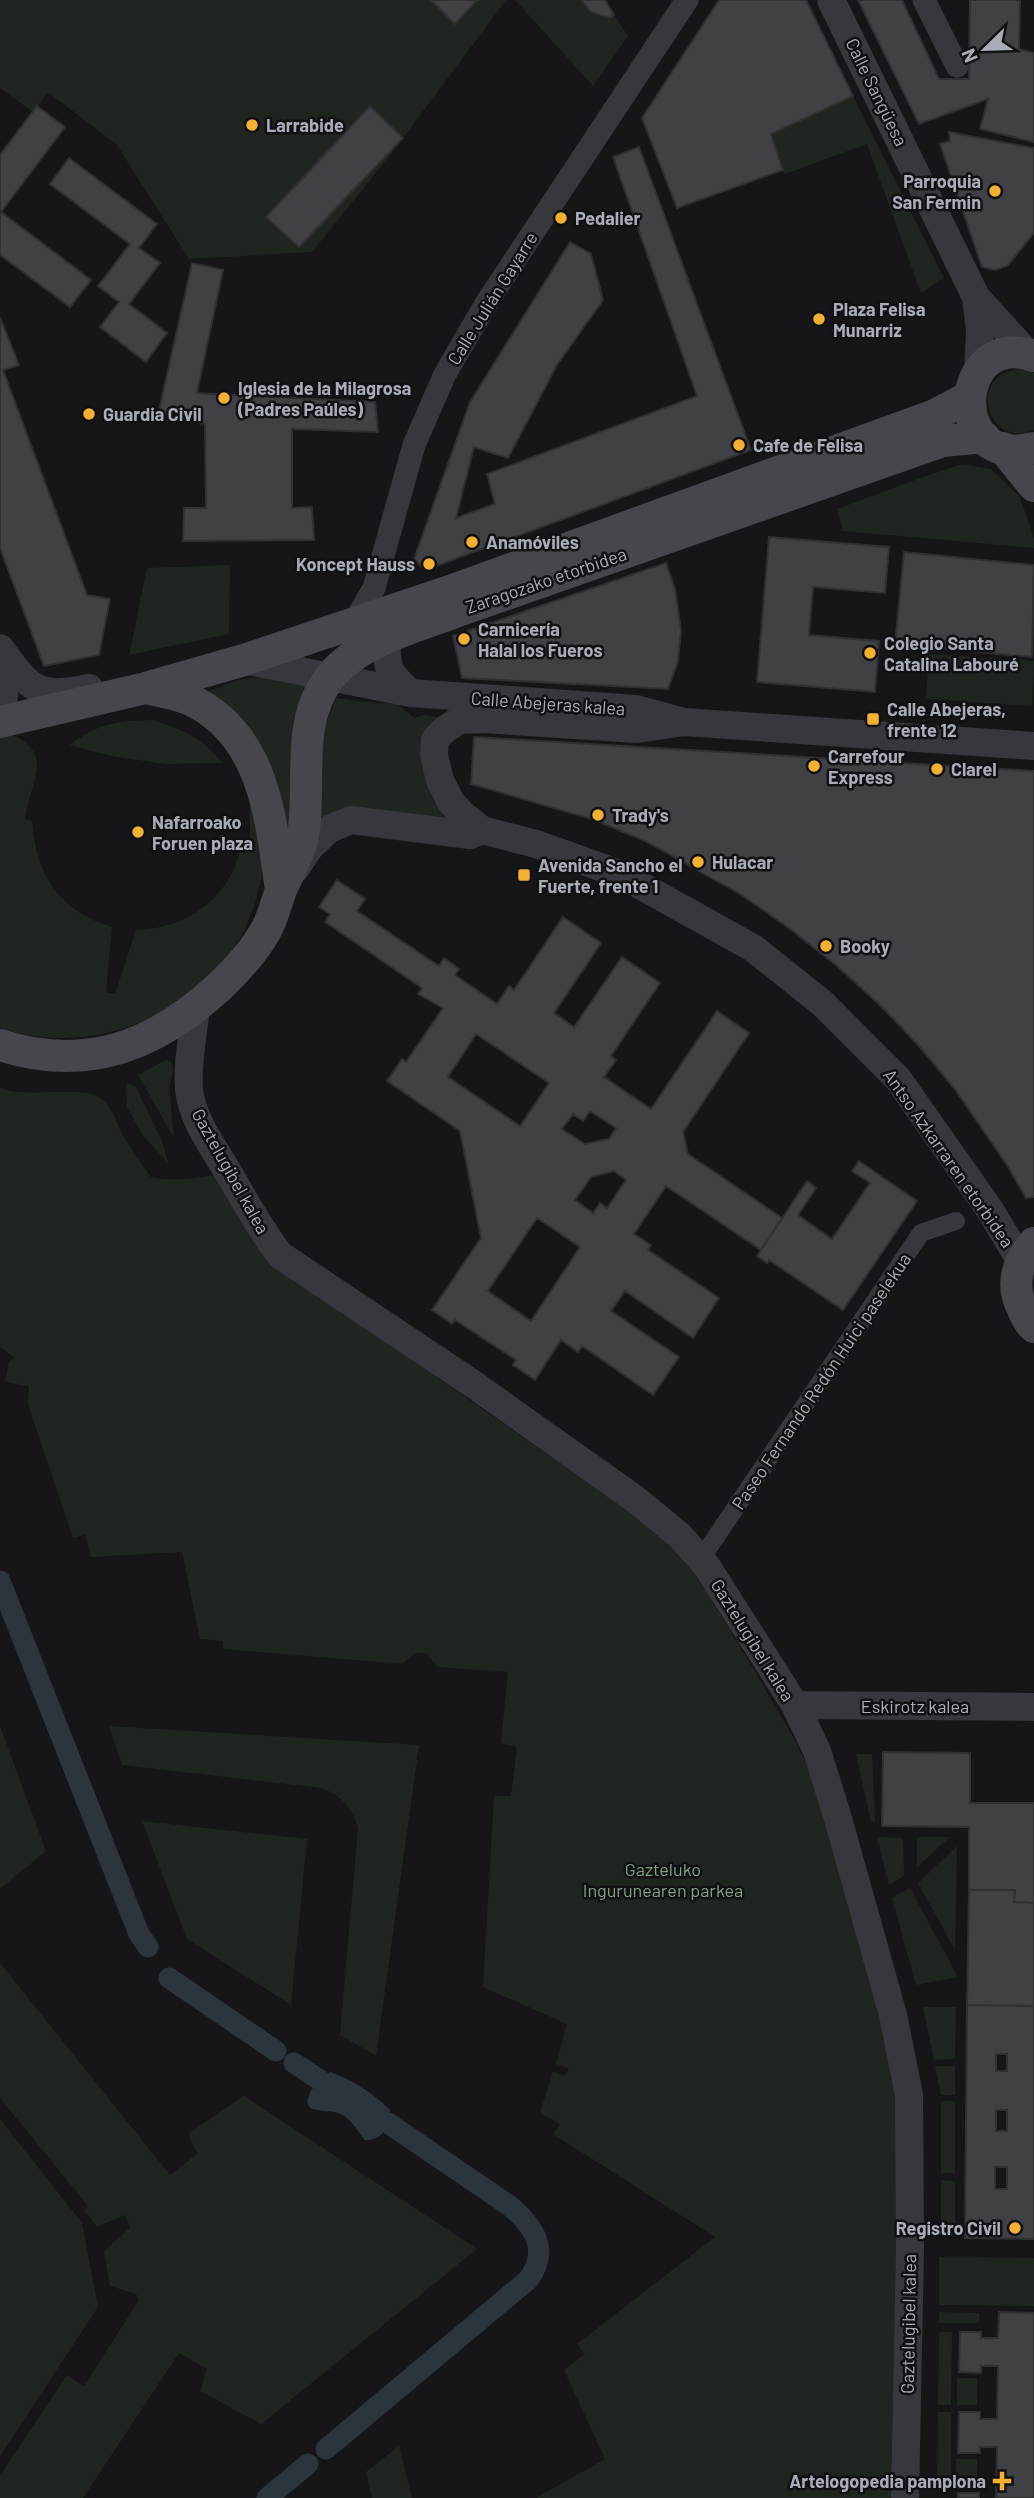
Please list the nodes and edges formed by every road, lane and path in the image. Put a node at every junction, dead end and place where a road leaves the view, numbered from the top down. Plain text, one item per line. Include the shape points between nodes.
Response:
1 (687, 0) edge
2 (831, 0) edge
3 (924, 0) edge
4 (957, 66) dead end
5 (976, 297) junction
6 (1031, 355) edge
7 (973, 385) junction
8 (993, 442) junction
9 (1034, 448) edge
10 (1034, 486) edge
11 (353, 624) junction
12 (387, 638) junction
13 (0, 648) edge
14 (244, 660) junction
15 (0, 666) edge
16 (332, 676) junction
17 (131, 692) junction
18 (411, 693) junction
19 (0, 707) edge
20 (0, 722) edge
21 (684, 722) junction
22 (1034, 746) edge
23 (434, 755) joint
24 (482, 830) junction
25 (281, 891) junction
26 (196, 1008) junction
27 (0, 1045) edge
28 (956, 1221) dead end
29 (1027, 1252) edge
30 (1034, 1327) edge
31 (701, 1559) junction
32 (795, 1705) junction
33 (1034, 1707) edge
34 (905, 2498) edge

1 - 11 street, Calle Julián Gayarre via 487,302 445,374 414,445 374,588
2 - 5 street, Calle Sangüesa
3 - 4 street
5 - 6 street, Calle Sangüesa
5 - 7 street, Calle Sangüesa via 980,330
6 - 7 main road, Zaragozako etorbidea via 1000,356 988,363
7 - 8 main road via 972,418
7 - 11 main road, Zaragozako etorbidea via 922,420
8 - 9 main road, Zaragozako etorbidea via 1014,451
8 - 10 main road
8 - 12 main road, Zaragozako etorbidea via 943,441
11 - 14 main road, Zaragozako etorbidea
12 - 16 main road, Zaragozako etorbidea via 353,657
12 - 18 street via 386,659 392,677
13 - 17 street via 19,675 51,694 101,685
14 - 16 street, Calle Abejeras kalea
14 - 17 main road, Zaragozako etorbidea
15 - 19 street via 6,685
16 - 18 street, Calle Abejeras kalea
16 - 25 main road, Zaragozako etorbidea via 312,717 306,744 303,839
17 - 20 main road
17 - 25 main road via 192,700 225,725 245,751 264,789
18 - 21 street, Calle Abejeras kalea via 636,709
21 - 22 street, Calle Abejeras kalea
21 - 23 street, Calle Abejeras kalea via 638,729 459,720 435,740
23 - 24 street, Antso Azkarraren etorbidea via 451,802
24 - 25 street, Antso Azkarraren etorbidea via 470,835 351,820 329,829 309,848
24 - 29 street, Antso Azkarraren etorbidea via 620,874 753,948 822,1003 898,1079 990,1210
25 - 26 main road via 267,929 241,966
26 - 27 main road via 149,1038 96,1054 41,1055
26 - 31 street, Gaztelugibel kalea via 189,1061 195,1110 259,1227 280,1255 624,1492 679,1535
28 - 31 street, Paseo Fernando Redón Huici paselekua via 921,1233
29 - 30 main road via 1016,1280 1017,1296
31 - 32 street, Gaztelugibel kalea
32 - 33 street, Eskirotz kalea
32 - 34 street, Gaztelugibel kalea via 817,1751 844,1840 893,2015 909,2095

